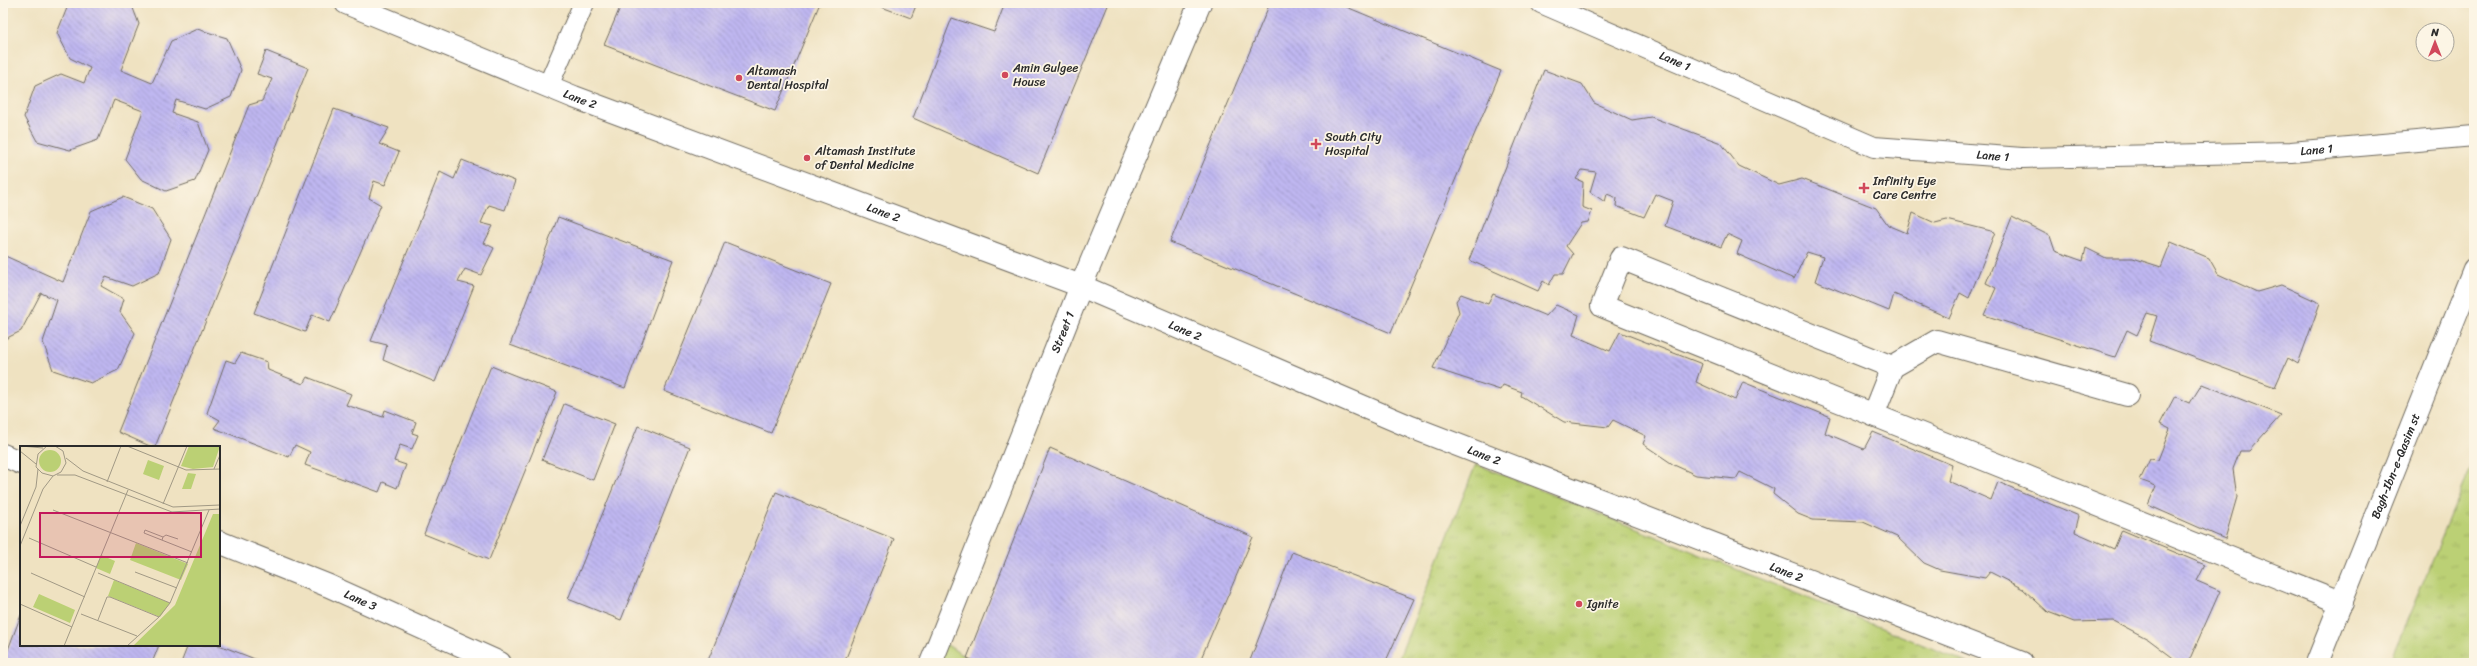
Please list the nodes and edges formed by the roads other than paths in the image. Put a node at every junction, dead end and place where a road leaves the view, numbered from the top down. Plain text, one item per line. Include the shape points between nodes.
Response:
1 (346, 3) edge
2 (584, 3) edge
3 (1200, 3) edge
4 (1541, 3) edge
5 (548, 86) junction
6 (2474, 136) edge
7 (2474, 269) edge
8 (1081, 286) junction
9 (1892, 367) junction
10 (2127, 395) dead end
11 (1873, 415) junction
12 (3, 455) edge
13 (20, 463) edge
14 (220, 542) edge
15 (2342, 603) junction
16 (500, 663) edge
17 (931, 663) edge
18 (2022, 663) edge
19 (2317, 663) edge

1 - 5 street, Lane 2
2 - 5 lane
3 - 8 street, Street 1
4 - 6 lane, Lane 1 via 1874,147 2022,158 2291,152
5 - 8 street, Lane 2
7 - 15 street, Bagh-Ibn-e-Qasim st
8 - 17 street, Street 1
8 - 18 street, Lane 2 via 1411,427
9 - 10 street via 1937,341
9 - 11 street
9 - 11 street via 1621,258 1602,306
11 - 15 street
12 - 13 street
14 - 16 street, Lane 3 via 329,586
15 - 19 street, Bagh-Ibn-e-Qasim st

